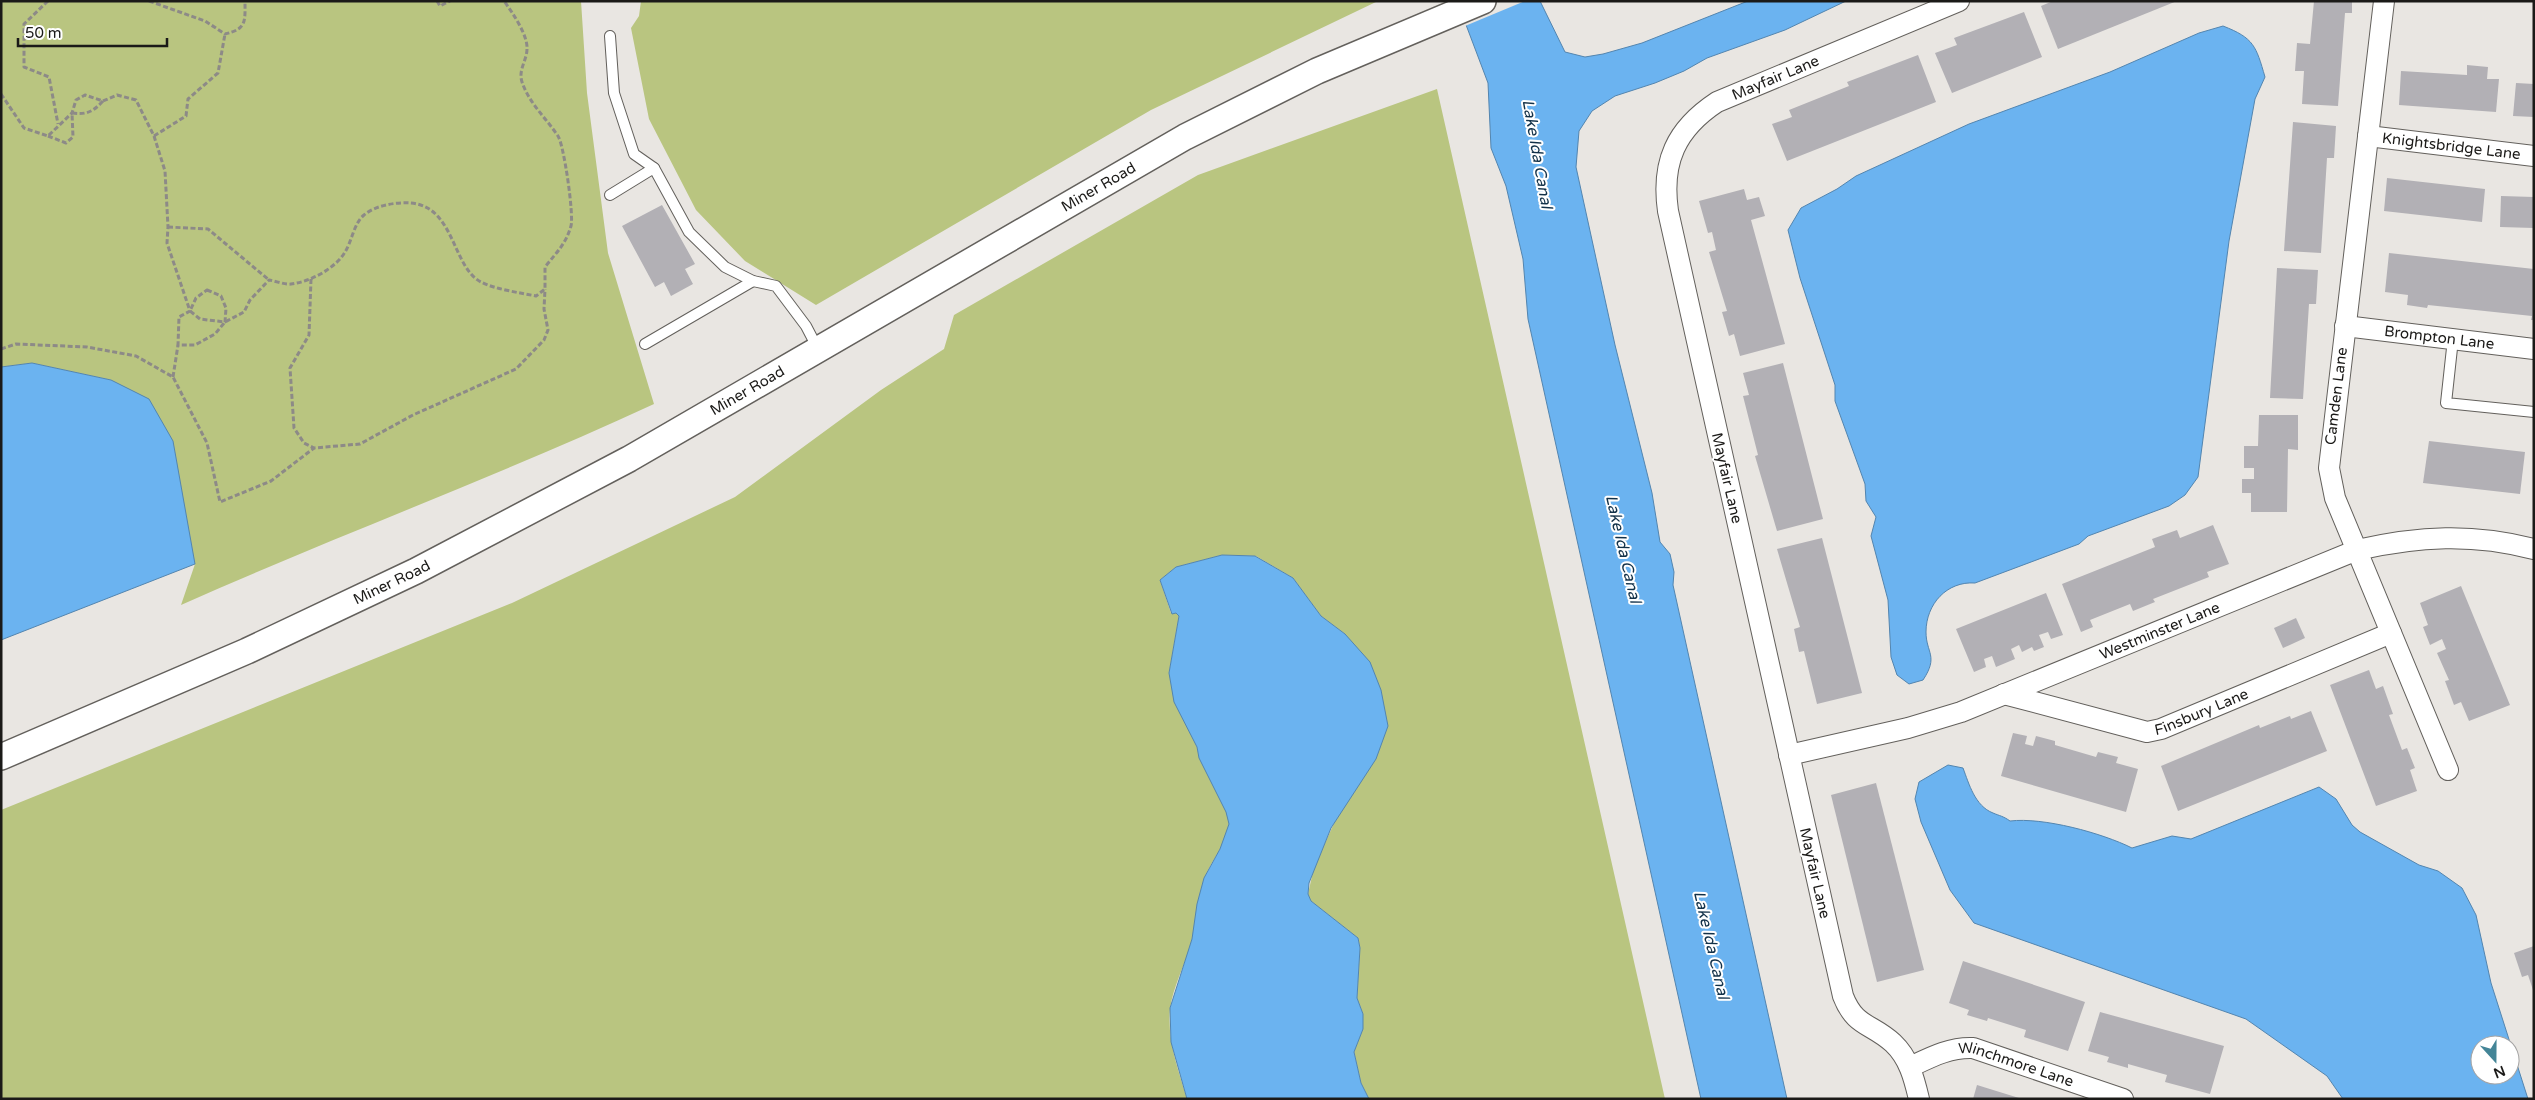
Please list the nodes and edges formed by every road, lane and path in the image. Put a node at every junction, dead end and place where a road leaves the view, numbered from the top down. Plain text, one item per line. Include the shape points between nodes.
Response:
1 (48, 1) edge
2 (149, 1) edge
3 (246, 1) edge
4 (436, 1) edge
5 (450, 1) edge
6 (504, 1) edge
7 (1483, 1) edge
8 (1959, 1) edge
9 (2384, 1) edge
10 (225, 34) junction
11 (610, 36) dead end
12 (1, 94) edge
13 (103, 101) junction
14 (72, 113) junction
15 (58, 124) junction
16 (48, 136) junction
17 (154, 136) junction
18 (2368, 136) junction
19 (2534, 156) edge
20 (654, 168) junction
21 (610, 195) dead end
22 (168, 227) junction
23 (311, 279) junction
24 (269, 280) junction
25 (753, 281) junction
26 (545, 289) junction
27 (190, 310) junction
28 (225, 322) junction
29 (2345, 326) junction
30 (2453, 339) junction
31 (645, 344) dead end
32 (178, 345) junction
33 (1, 349) edge
34 (2534, 349) edge
35 (819, 350) junction
36 (173, 377) junction
37 (2534, 412) edge
38 (314, 448) junction
39 (2534, 549) edge
40 (2357, 550) junction
41 (2392, 634) junction
42 (2004, 694) junction
43 (1789, 755) junction
44 (1, 757) edge
45 (2448, 770) dead end
46 (1910, 1067) junction
47 (1919, 1099) edge
48 (2122, 1099) edge

1 - 15 path via 24,24 24,67 48,77
2 - 10 path via 205,21
3 - 10 path via 245,22 237,31
4 - 5 path via 440,6
6 - 26 path via 520,26 527,49 521,79 526,93 564,150 572,224 562,249 545,268
7 - 35 street, Miner Road via 1317,71 1186,137
8 - 43 street, Mayfair Lane via 1717,102 1682,134 1668,164 1668,211
9 - 18 street, Camden Lane
10 - 17 path via 218,73 188,99 186,116
11 - 20 lane via 614,93 634,154
12 - 16 path via 24,128
13 - 14 path via 84,115
13 - 14 path via 85,95 76,100
13 - 17 path via 117,95 136,100
14 - 15 path
14 - 16 path via 73,137 66,143
15 - 16 path
17 - 22 path via 165,171
18 - 19 street, Knightsbridge Lane
18 - 29 street, Camden Lane
20 - 21 lane
20 - 25 lane via 689,232 725,267
22 - 24 path via 208,229
22 - 27 path via 166,243
23 - 24 path via 290,285
23 - 26 path via 345,253 364,215 383,205 412,204 429,207 438,215 469,270 480,282 536,296
23 - 38 path via 309,335 290,368 294,428 304,443
24 - 28 path via 250,300 244,312
25 - 31 lane
25 - 35 lane via 776,286 806,326
26 - 38 path via 548,330 544,340 516,369 413,415 360,444
27 - 28 path via 200,319
27 - 28 path via 196,298 207,290 221,296 226,308
27 - 32 path via 179,318
28 - 32 path via 215,334 195,345
29 - 30 street, Brompton Lane
29 - 40 street, Camden Lane via 2329,468 2335,498
30 - 34 street, Brompton Lane
30 - 37 lane via 2446,403
32 - 36 path
33 - 36 path via 16,344 87,347 136,356
35 - 44 street, Miner Road via 629,458 416,571 239,655
36 - 38 path via 207,443 220,502 271,482
39 - 40 street, Westminster Lane via 2470,537 2442,537 2398,540
40 - 41 street, Camden Lane
40 - 42 street, Westminster Lane
41 - 42 street, Finsbury Lane via 2162,729 2147,732
41 - 45 street, Camden Lane
42 - 43 street, Westminster Lane via 1961,712 1908,728
43 - 46 street, Mayfair Lane via 1848,1010 1858,1021 1894,1044
46 - 47 street, Mayfair Lane
46 - 48 street, Winchmore Lane via 1945,1051 1973,1048

